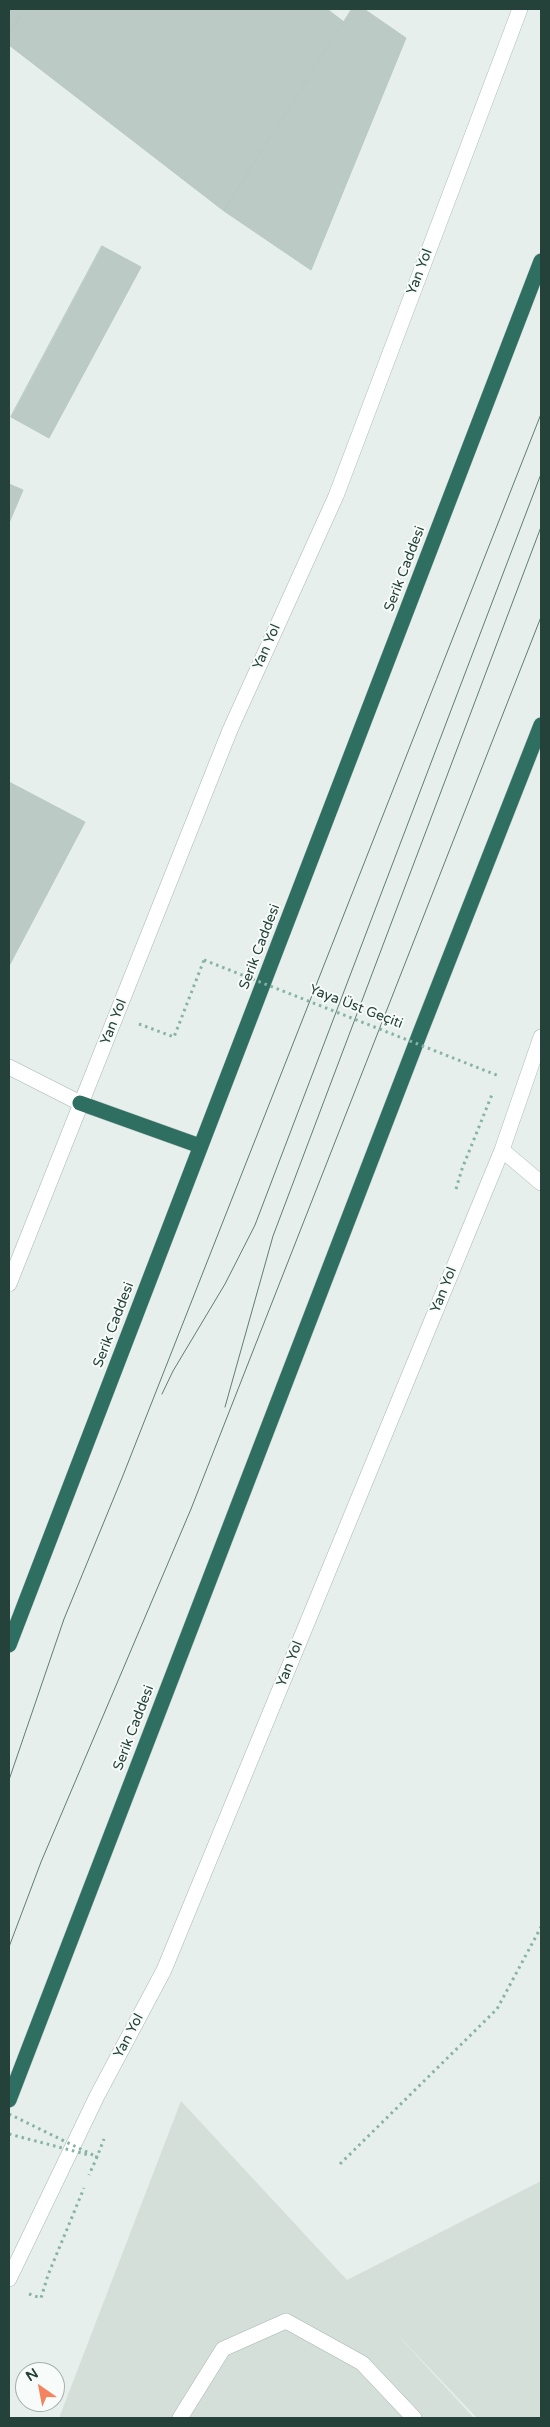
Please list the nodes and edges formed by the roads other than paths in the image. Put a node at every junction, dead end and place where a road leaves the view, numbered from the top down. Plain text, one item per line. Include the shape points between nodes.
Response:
1 (520, 9) edge
2 (541, 261) edge
3 (541, 725) edge
4 (541, 1037) edge
5 (9, 1067) edge
6 (80, 1103) junction
7 (200, 1146) junction
8 (502, 1150) junction
9 (541, 1183) edge
10 (9, 1284) edge
11 (9, 1645) edge
12 (9, 2100) edge
13 (9, 2279) edge
14 (180, 2418) edge
15 (414, 2418) edge

1 - 6 street, Yan Yol via 336,496 230,730
2 - 7 highway, Serik Caddesi
3 - 12 highway, Serik Caddesi
4 - 8 street, Yan Yol
5 - 6 street
6 - 7 highway
6 - 10 street, Yan Yol
7 - 11 highway, Serik Caddesi
8 - 9 street
8 - 13 street, Yan Yol via 164,1970 97,2096
14 - 15 street via 223,2349 286,2321 362,2362

